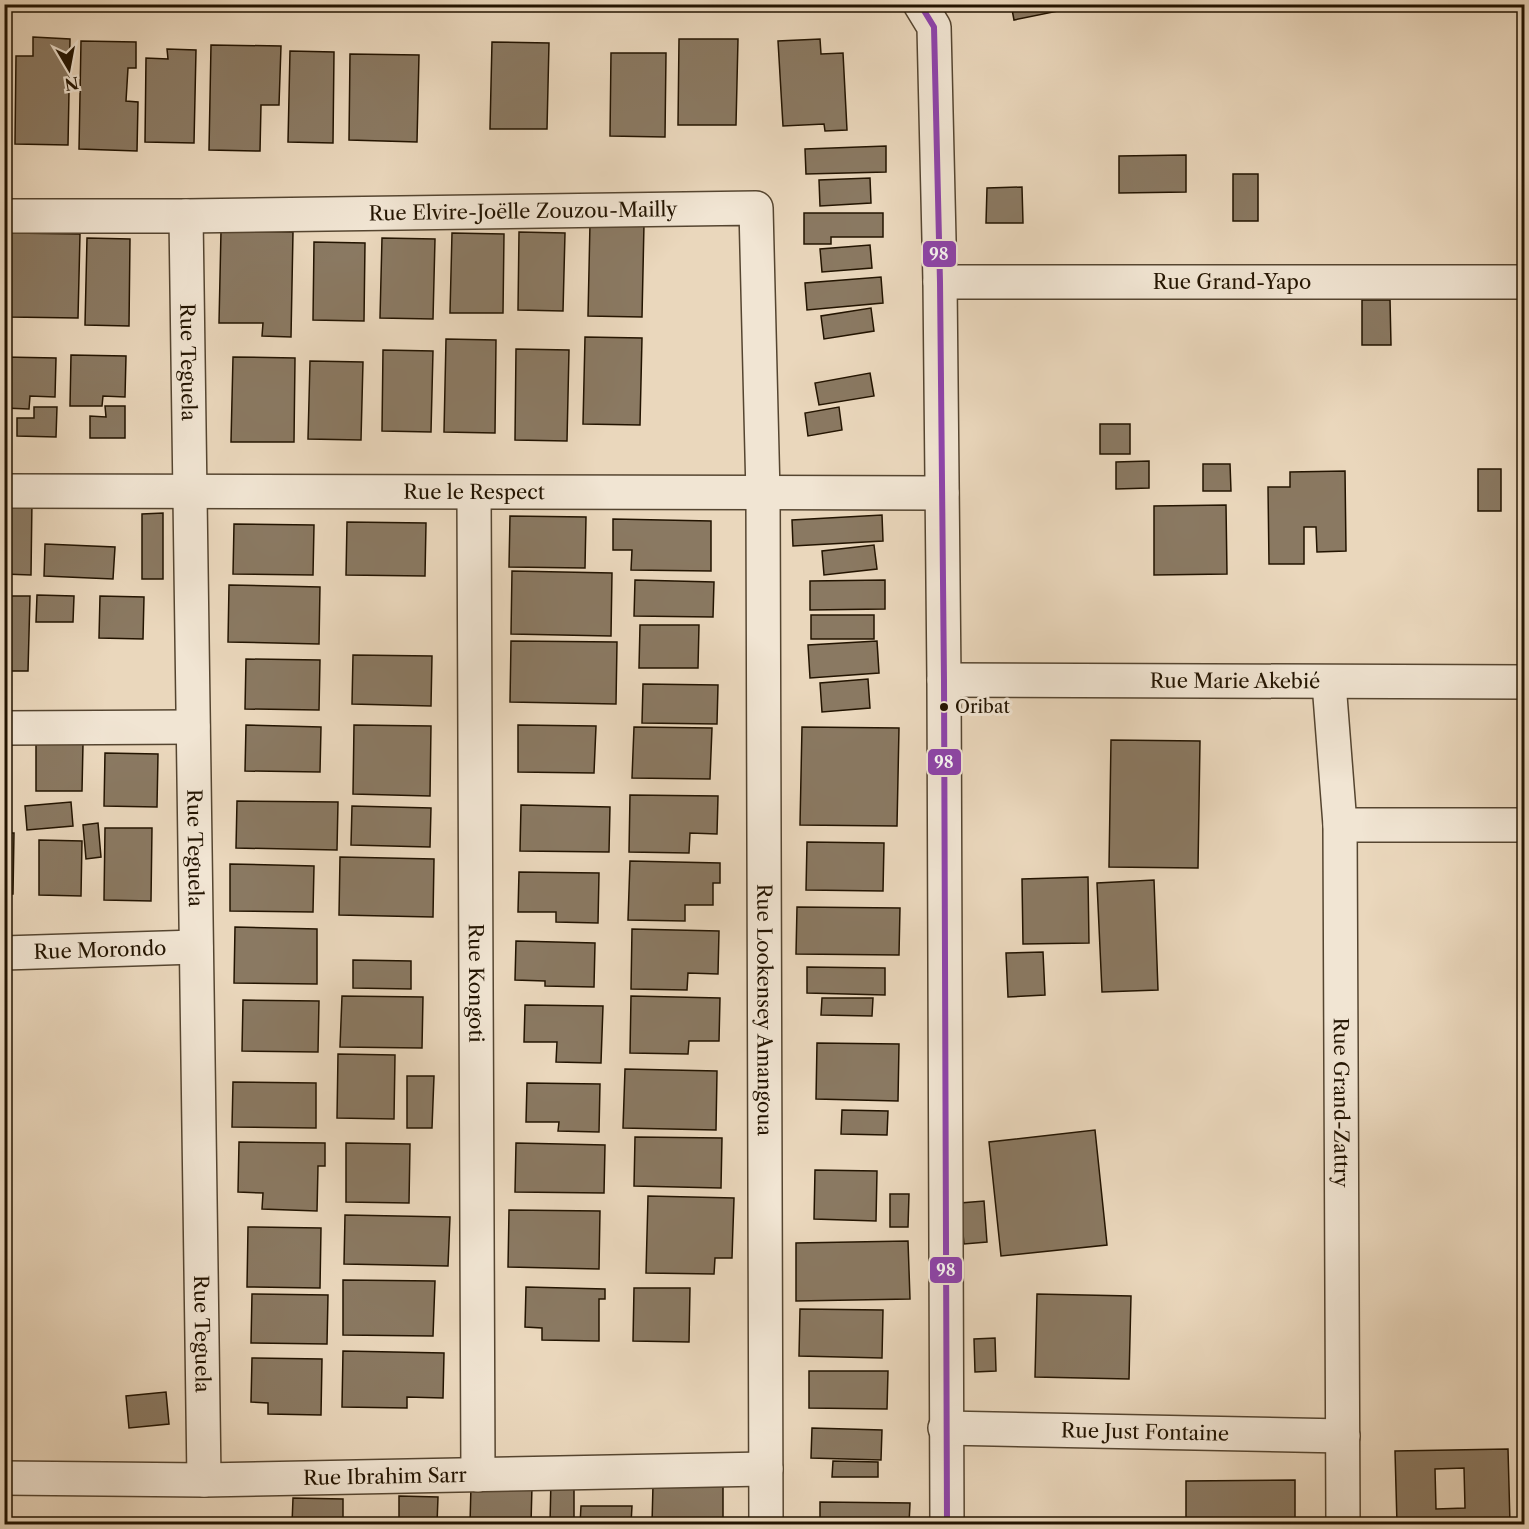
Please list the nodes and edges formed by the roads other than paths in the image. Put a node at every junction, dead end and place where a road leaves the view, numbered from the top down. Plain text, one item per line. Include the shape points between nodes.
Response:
1 (920, 4) edge
2 (4, 216) edge
3 (186, 216) junction
4 (940, 282) junction
5 (1524, 282) edge
6 (4, 491) edge
7 (190, 492) junction
8 (474, 493) junction
9 (942, 493) junction
10 (763, 494) junction
11 (944, 680) junction
12 (1329, 682) junction
13 (1524, 682) edge
14 (193, 727) junction
15 (4, 728) edge
16 (1340, 825) junction
17 (1524, 825) edge
18 (196, 947) junction
19 (4, 953) edge
20 (945, 1428) junction
21 (1343, 1436) junction
22 (766, 1469) junction
23 (478, 1475) junction
24 (4, 1478) edge
25 (204, 1480) junction
26 (766, 1524) edge
27 (947, 1524) edge
28 (1343, 1524) edge

1 - 4 street via 934,27
2 - 3 street, Rue Elvire-Joëlle Zouzou-Mailly
3 - 7 street, Rue Teguela
3 - 10 street, Rue Elvire-Joëlle Zouzou-Mailly via 756,208
4 - 5 street, Rue Grand-Yapo
4 - 9 street
6 - 7 street, Rue le Respect
7 - 8 street, Rue le Respect
7 - 14 street, Rue Teguela
8 - 10 street, Rue le Respect
8 - 23 street, Rue Kongoti
9 - 10 street, Rue le Respect
9 - 11 street
10 - 22 street, Rue Lookensey Amangoua
11 - 12 street, Rue Marie Akebié
11 - 20 street
12 - 13 street, Rue Marie Akebié
12 - 16 street, Rue Grand-Zattry
14 - 15 street
14 - 18 street, Rue Teguela
16 - 17 street
16 - 21 street, Rue Grand-Zattry
18 - 19 street, Rue Morondo
18 - 25 street, Rue Teguela
20 - 21 street, Rue Just Fontaine
20 - 27 street
21 - 28 street, Rue Grand-Zattry
22 - 23 street, Rue Ibrahim Sarr
22 - 26 street, Rue Lookensey Amangoua
23 - 25 street, Rue Ibrahim Sarr
24 - 25 street, Rue Ibrahim Sarr

